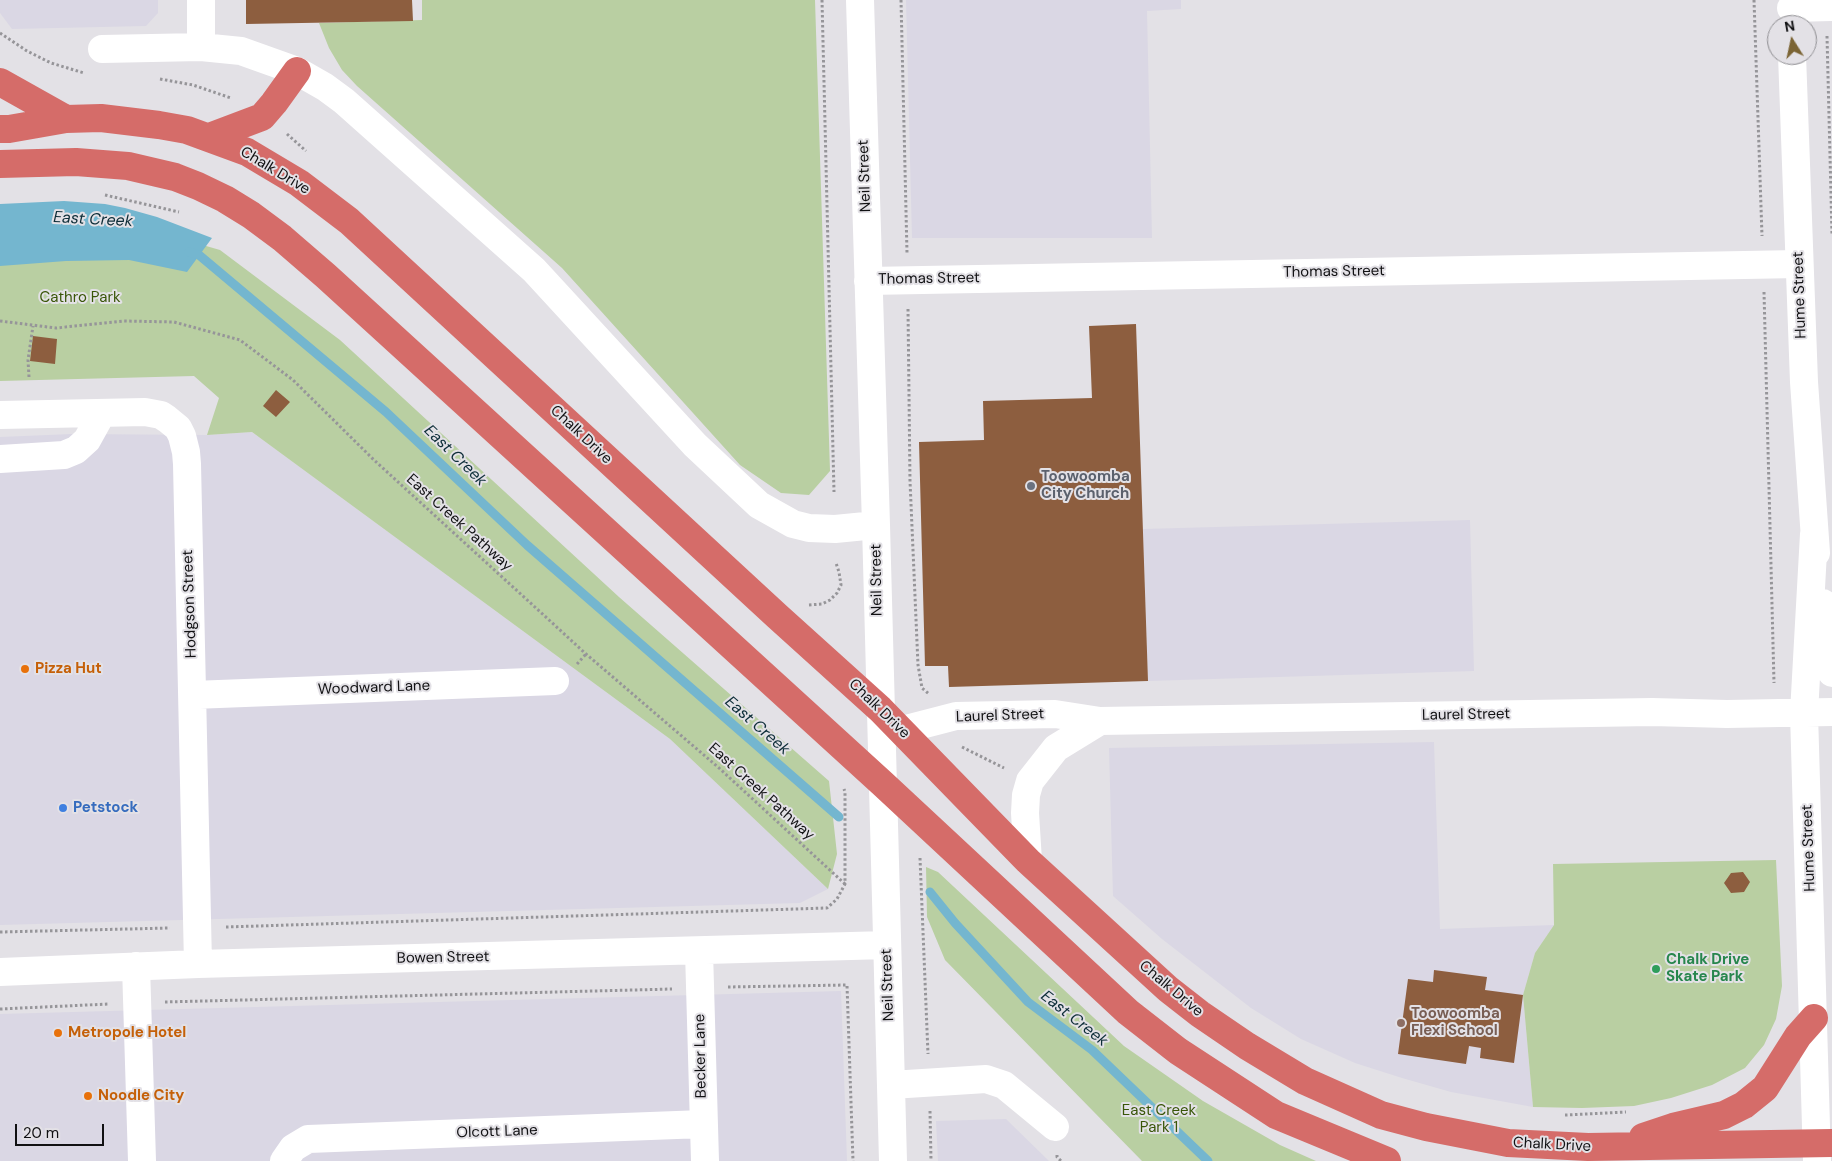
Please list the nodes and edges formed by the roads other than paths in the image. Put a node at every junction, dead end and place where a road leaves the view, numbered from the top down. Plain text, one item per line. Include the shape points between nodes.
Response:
1 (201, 0) edge
2 (860, 0) edge
3 (1832, 7) edge
4 (1791, 11) edge
5 (201, 47) junction
6 (102, 49) dead end
7 (1792, 65) edge
8 (297, 71) junction
9 (0, 82) edge
10 (66, 119) junction
11 (0, 129) edge
12 (209, 137) junction
13 (0, 164) edge
14 (1799, 264) junction
15 (868, 280) junction
16 (102, 413) junction
17 (0, 415) edge
18 (0, 460) edge
19 (1821, 482) edge
20 (876, 525) junction
21 (1814, 534) junction
22 (1832, 673) edge
23 (554, 681) dead end
24 (193, 695) junction
25 (880, 709) junction
26 (1832, 712) edge
27 (1804, 713) junction
28 (1100, 721) junction
29 (902, 730) junction
30 (882, 784) junction
31 (1028, 861) junction
32 (886, 945) junction
33 (698, 951) junction
34 (198, 964) junction
35 (136, 966) junction
36 (0, 972) edge
37 (1814, 1018) junction
38 (891, 1085) junction
39 (703, 1124) junction
40 (1055, 1127) dead end
41 (1615, 1146) junction
42 (1822, 1149) edge
43 (288, 1154) edge
44 (142, 1161) edge
45 (705, 1161) edge
46 (893, 1161) edge
47 (1386, 1161) edge

1 - 5 street
2 - 15 street, Neil Street
3 - 4 street
5 - 6 street
5 - 8 street via 241,51
7 - 14 street, Hume Street
8 - 12 highway via 262,116
8 - 20 street via 344,101 534,270 694,445 759,506 793,524 809,528
9 - 10 highway
10 - 11 highway, Chalk Drive
10 - 12 highway, Chalk Drive via 129,121 187,130
12 - 25 highway, Chalk Drive via 248,152 272,166 349,221
13 - 30 highway via 76,162 128,166 198,186 251,215 304,257
14 - 15 street, Thomas Street
14 - 19 street, Hume Street via 1804,382
15 - 20 street, Neil Street
16 - 17 street, Hodgson Street
16 - 18 street via 87,440 76,450 46,458
16 - 24 street, Hodgson Street via 136,411 161,415 182,436 186,464
19 - 21 street, Hume Street
20 - 25 street, Neil Street
21 - 22 street, Hume Street
21 - 27 street, Hume Street
23 - 24 street, Woodward Lane
24 - 34 street, Hodgson Street
25 - 29 highway, Chalk Drive
25 - 30 street, Neil Street
26 - 27 street, Laurel Street
27 - 28 street, Laurel Street via 1652,712
27 - 37 street, Hume Street
28 - 29 street, Laurel Street via 1055,714 956,716
28 - 31 street via 1056,748 1030,780 1025,813
29 - 31 highway, Chalk Drive
30 - 32 street, Neil Street
30 - 47 highway via 1128,1012 1178,1051 1276,1115
31 - 41 highway, Chalk Drive via 1168,989 1247,1046 1305,1081 1381,1114 1435,1129 1508,1143
32 - 33 street, Bowen Street
32 - 38 street, Neil Street
33 - 34 street, Bowen Street
33 - 39 street, Becker Lane
34 - 35 street, Bowen Street
35 - 36 street, Bowen Street
35 - 44 street
37 - 41 highway via 1798,1036 1765,1088 1744,1105 1724,1115
37 - 42 street, Hume Street
38 - 40 street via 977,1079 996,1082
38 - 46 street, Neil Street
39 - 43 street, Olcott Lane via 308,1139
39 - 45 street, Becker Lane
41 - 42 highway, Chalk Drive

